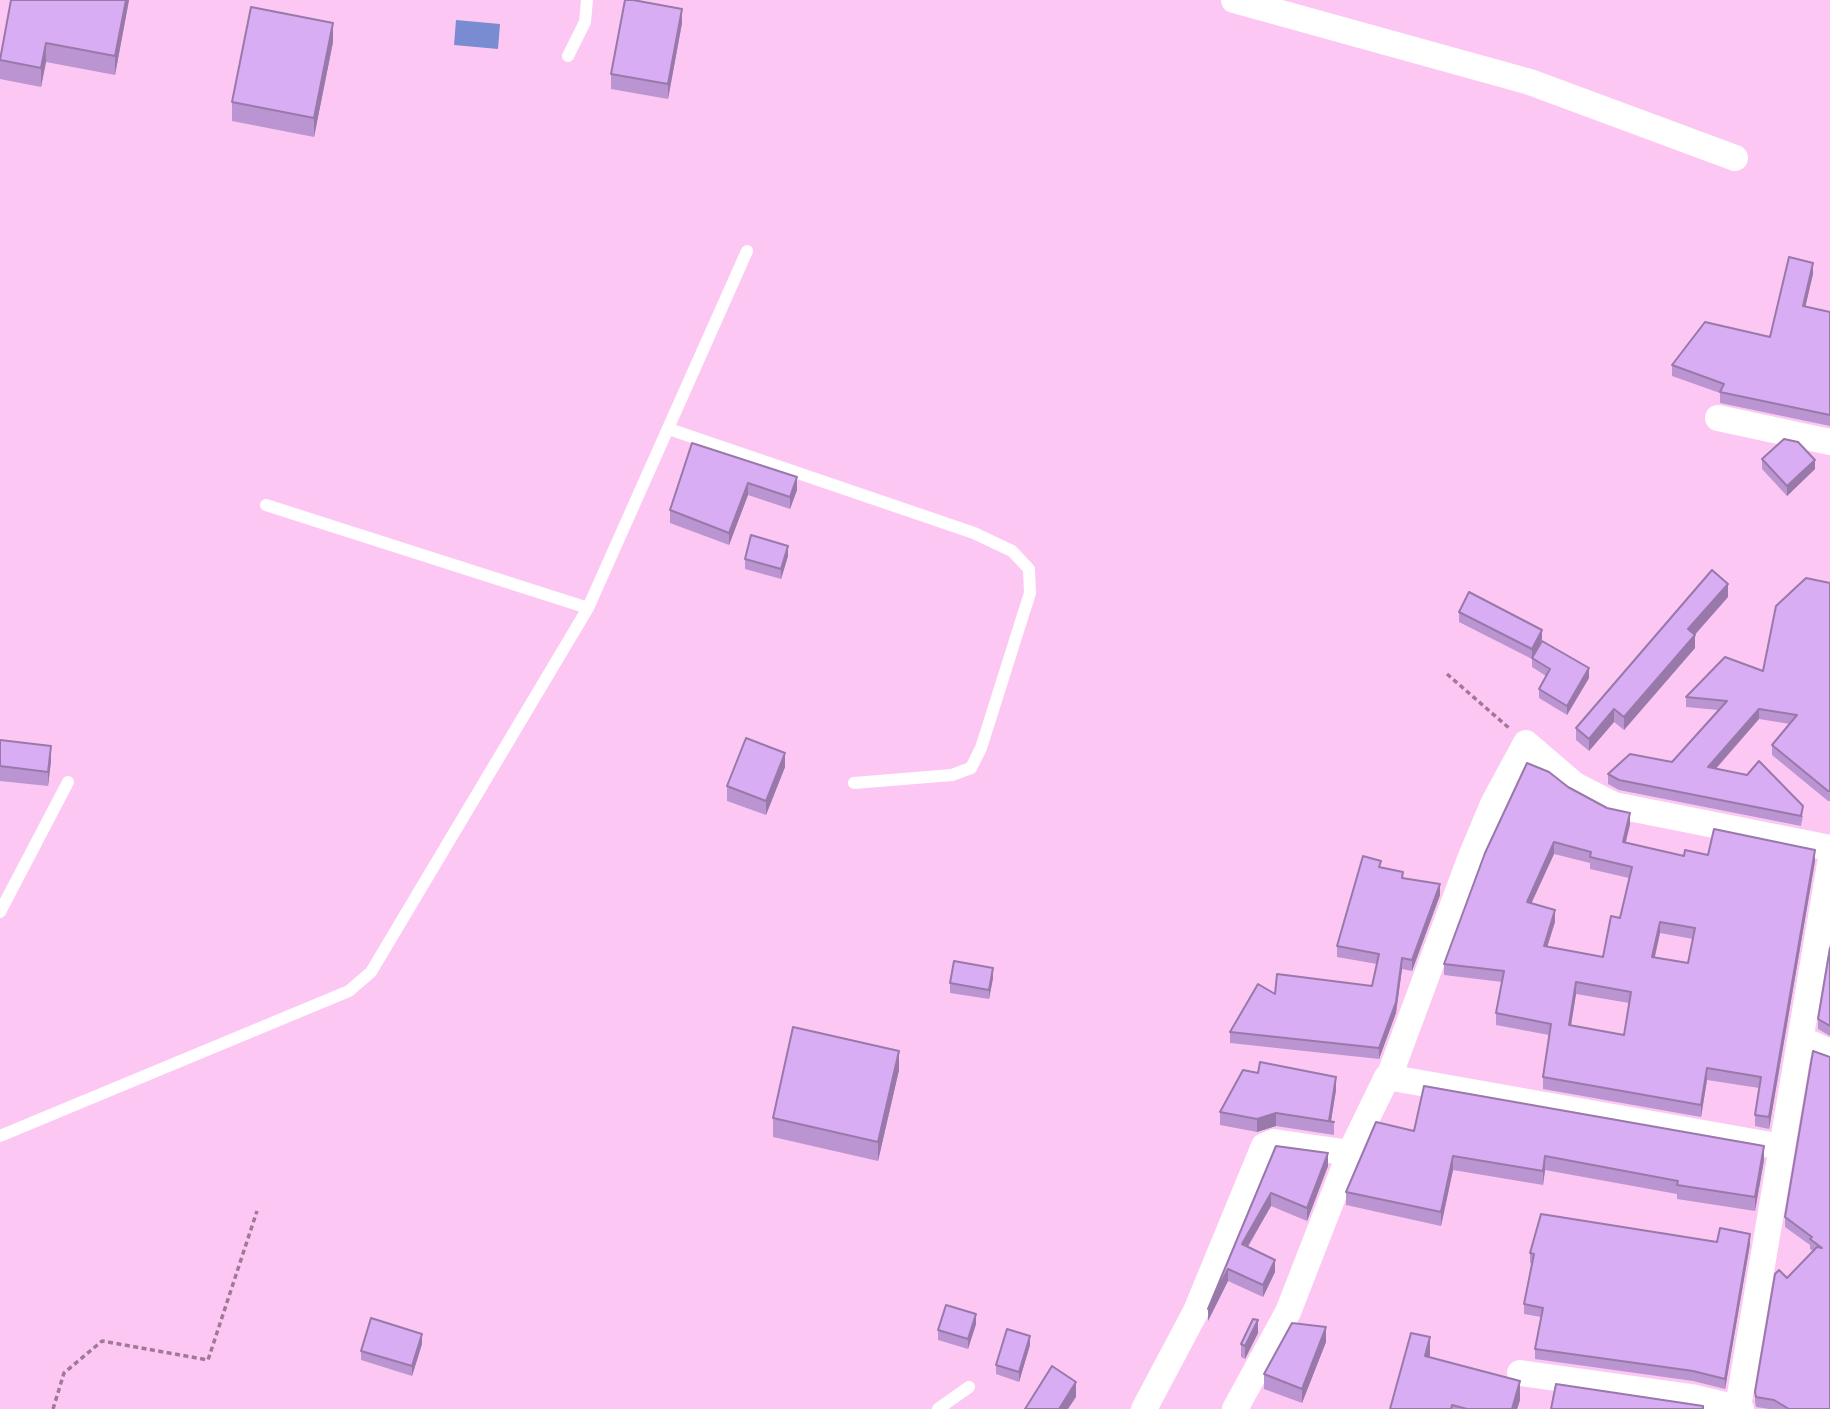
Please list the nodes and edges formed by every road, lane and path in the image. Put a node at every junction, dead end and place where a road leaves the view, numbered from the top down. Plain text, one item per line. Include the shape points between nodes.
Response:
1 (587, 0) edge
2 (1234, 0) edge
3 (568, 55) dead end
4 (1735, 158) dead end
5 (747, 251) dead end
6 (1718, 418) dead end
7 (669, 429) junction
8 (1830, 442) edge
9 (266, 505) dead end
10 (588, 608) junction
11 (1447, 674) dead end
12 (1526, 743) junction
13 (68, 782) dead end
14 (854, 783) dead end
15 (1830, 848) edge
16 (1830, 864) edge
17 (0, 912) edge
18 (1801, 1039) junction
19 (1830, 1052) edge
20 (1389, 1077) junction
21 (0, 1136) edge
22 (1782, 1147) junction
23 (1350, 1153) junction
24 (257, 1211) dead end
25 (1520, 1373) dead end
26 (969, 1387) dead end
27 (1740, 1408) edge
28 (53, 1409) edge
29 (938, 1409) edge
30 (1144, 1409) edge
31 (1235, 1409) edge

1 - 3 lane via 585,22
2 - 4 street via 1530,82
5 - 7 lane
6 - 8 street
7 - 10 lane
7 - 14 lane via 974,533 1012,551 1029,569 1030,593 971,768 952,775
9 - 10 lane
10 - 21 lane via 371,972 359,984
11 - 12 path
12 - 15 street via 1575,785 1614,805
12 - 20 street via 1493,804
13 - 17 lane
16 - 18 street
18 - 19 street
18 - 22 street
20 - 22 street
20 - 23 street via 1384,1079
22 - 27 street
23 - 30 street via 1274,1142 1264,1146 1196,1311
23 - 31 street via 1289,1312
24 - 28 path via 208,1360 103,1341 64,1373
25 - 27 street
26 - 29 lane

